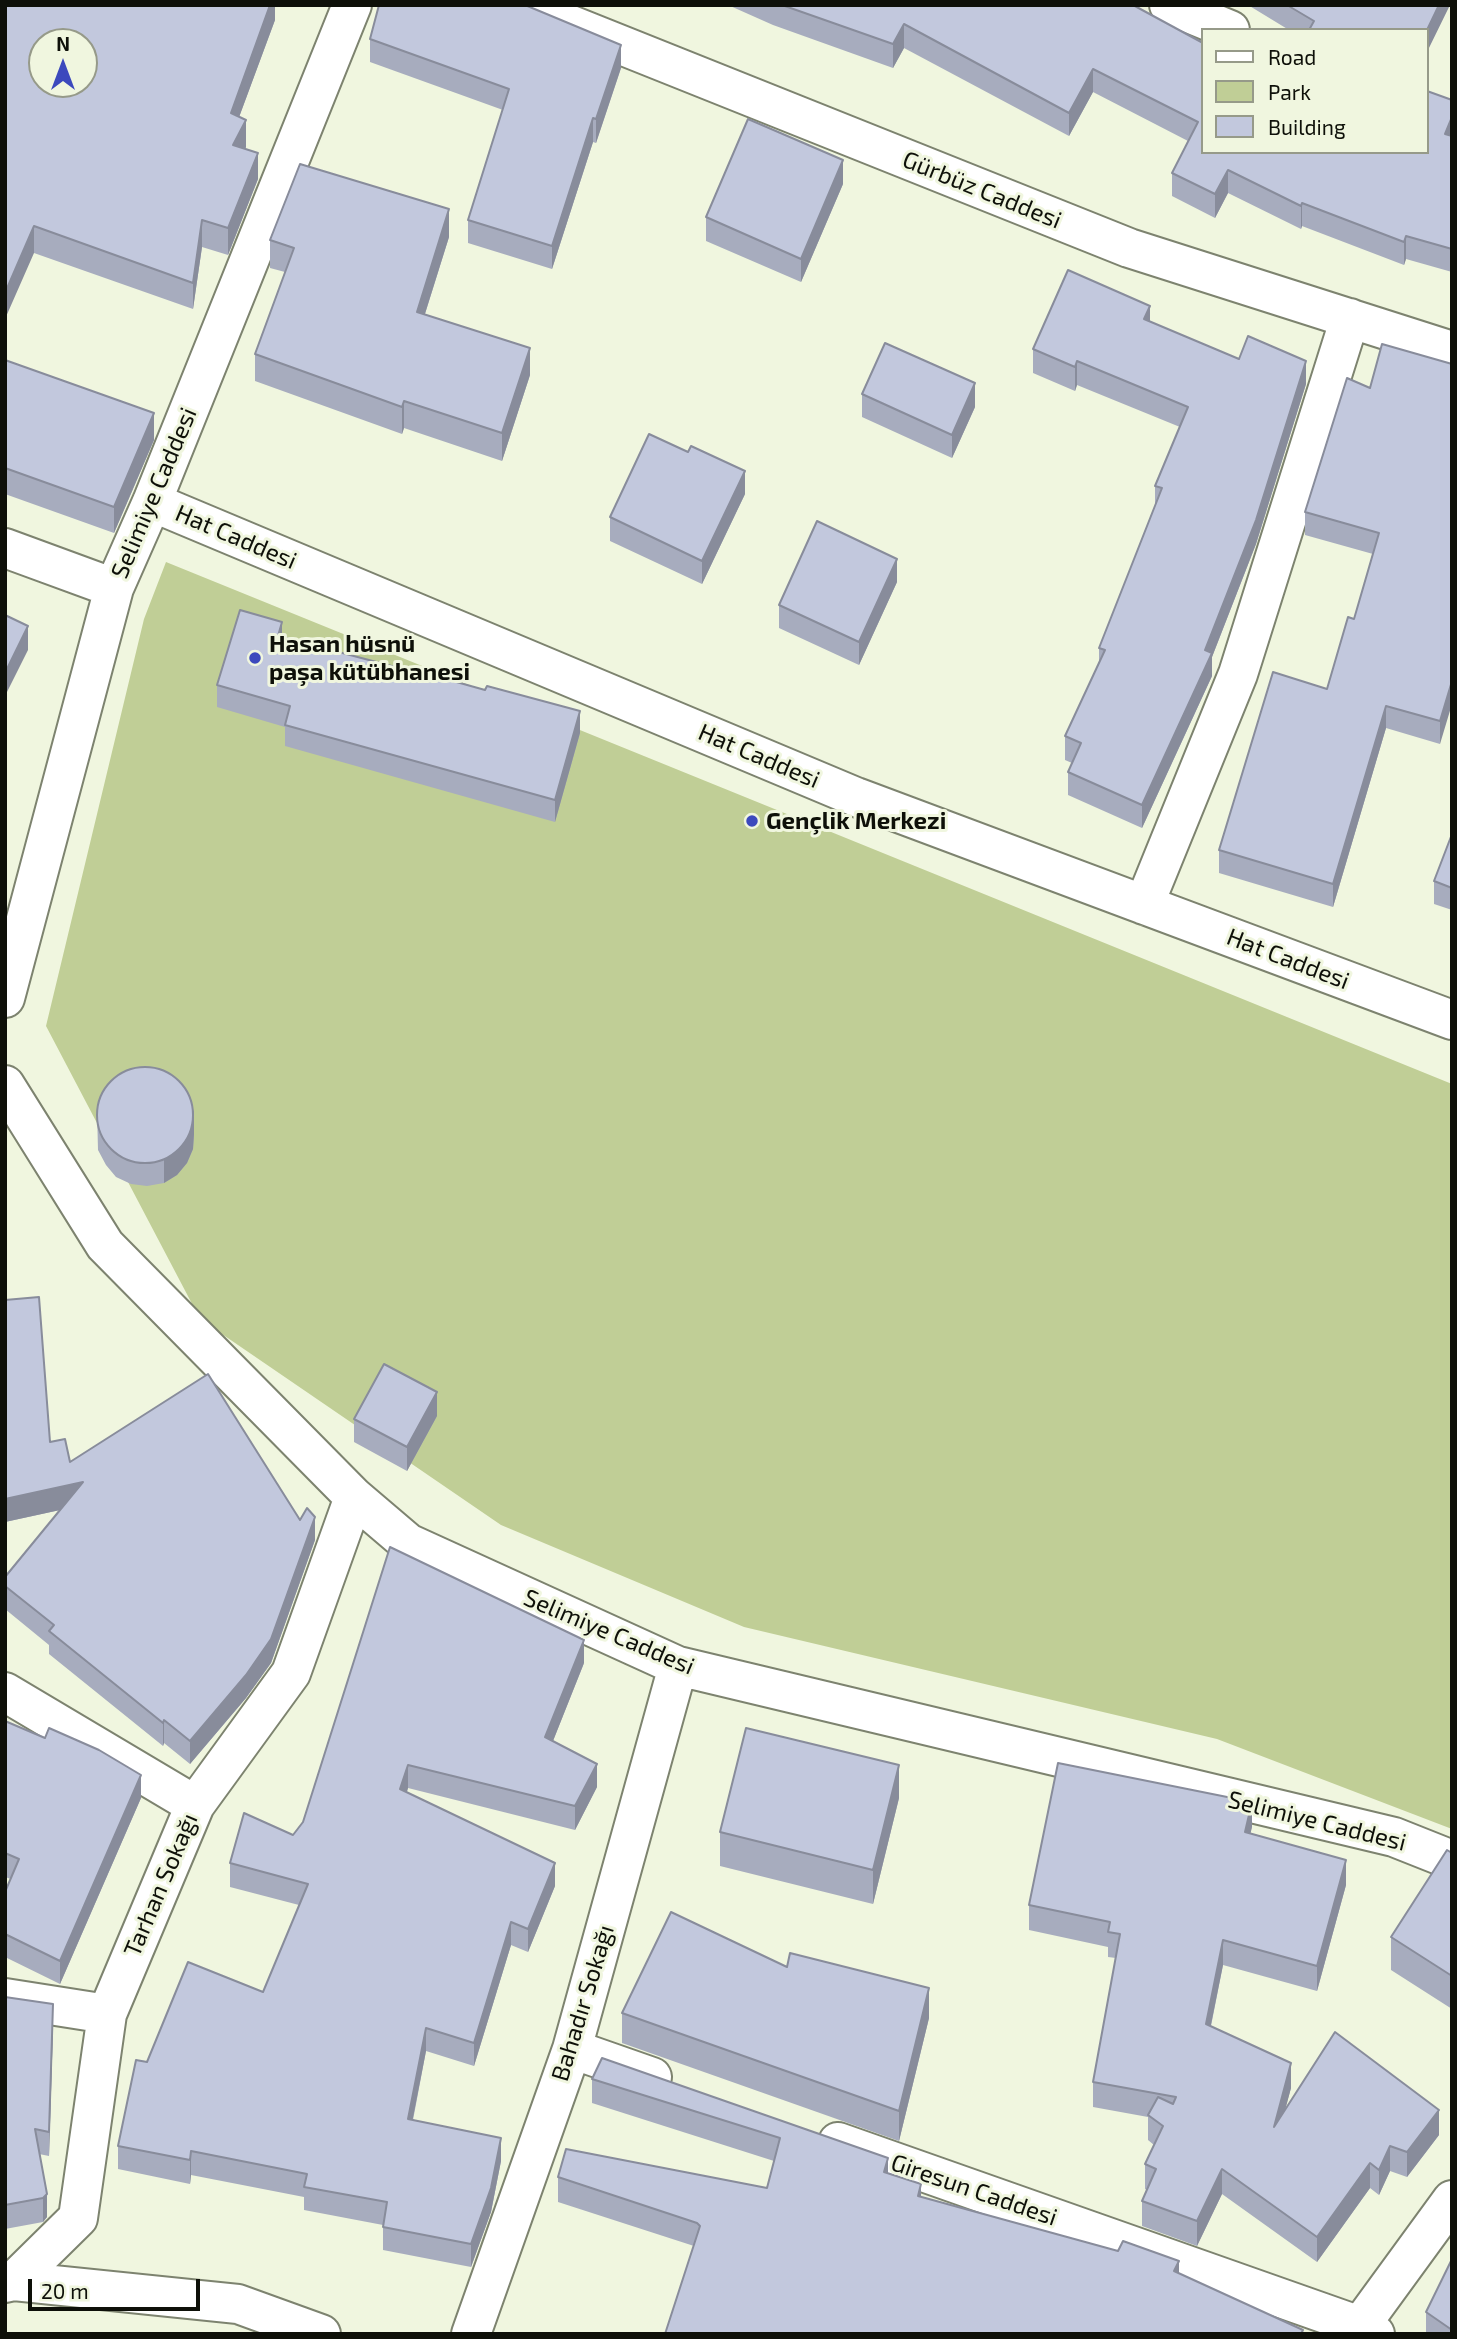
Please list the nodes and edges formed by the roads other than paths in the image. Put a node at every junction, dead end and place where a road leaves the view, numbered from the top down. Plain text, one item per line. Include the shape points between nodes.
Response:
1 (352, 5) edge
2 (521, 5) edge
3 (1169, 5) edge
4 (1225, 28) edge
5 (1350, 318) junction
6 (1452, 351) edge
7 (152, 502) junction
8 (5, 548) edge
9 (114, 588) junction
10 (1144, 905) junction
11 (5, 998) edge
12 (1452, 1020) edge
13 (5, 1085) edge
14 (355, 1497) junction
15 (678, 1666) junction
16 (5, 1692) edge
17 (195, 1805) junction
18 (1452, 1860) edge
19 (5, 1998) edge
20 (107, 2014) junction
21 (572, 2049) junction
22 (690, 2090) edge
23 (808, 2132) edge
24 (1452, 2200) edge
25 (10, 2282) edge
26 (1364, 2331) edge
27 (321, 2334) edge
28 (471, 2334) edge

1 - 7 street, Selimiye Caddesi
2 - 5 street, Gürbüz Caddesi via 1129,248
3 - 4 street
5 - 6 street, Gürbüz Caddesi
5 - 10 street via 1238,674
7 - 9 street, Selimiye Caddesi
7 - 10 street, Hat Caddesi via 856,797
8 - 9 street
9 - 11 street, Selimiye Caddesi
10 - 12 street, Hat Caddesi
13 - 14 street, Selimiye Caddesi via 105,1245
14 - 15 street, Selimiye Caddesi via 408,1543
14 - 17 street, Tarhan Sokağı via 291,1673
15 - 18 street, Selimiye Caddesi via 1394,1837
15 - 21 street, Bahadır Sokağı
16 - 17 street
17 - 20 street, Tarhan Sokağı
19 - 20 street
20 - 25 street, Tarhan Sokağı via 78,2218
21 - 22 street
21 - 28 street, Bahadır Sokağı
23 - 26 street, Giresun Caddesi
24 - 26 street
25 - 27 street via 238,2304

